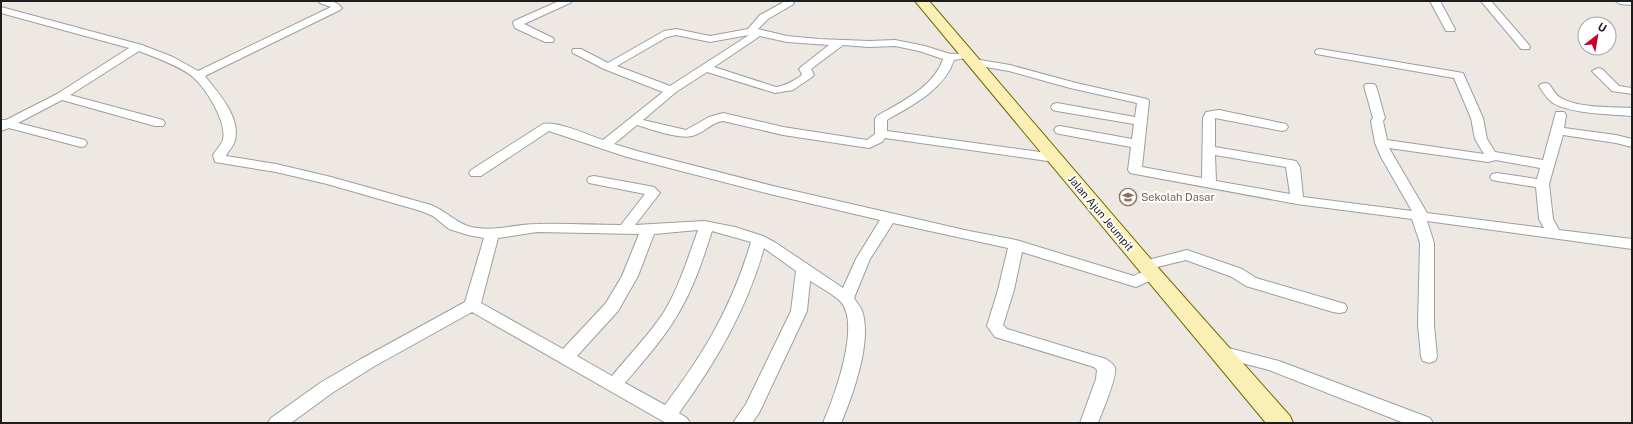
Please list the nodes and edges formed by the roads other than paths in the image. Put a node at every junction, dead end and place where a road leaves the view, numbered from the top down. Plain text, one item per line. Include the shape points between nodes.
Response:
1 (323, 1) edge
2 (568, 1) edge
3 (786, 1) edge
4 (922, 1) edge
5 (1435, 1) edge
6 (1486, 1) edge
7 (1620, 1) edge
8 (1632, 2) edge
9 (1, 10) edge
10 (1450, 29) dead end
11 (754, 32) junction
12 (549, 40) dead end
13 (839, 43) junction
14 (1525, 47) dead end
15 (138, 48) junction
16 (577, 51) dead end
17 (1320, 52) dead end
18 (949, 57) junction
19 (971, 59) junction
20 (608, 67) junction
21 (705, 68) junction
22 (1598, 71) dead end
23 (198, 75) junction
24 (1370, 86) dead end
25 (1545, 86) dead end
26 (671, 91) junction
27 (1632, 91) edge
28 (61, 96) junction
29 (1057, 107) dead end
30 (1632, 112) edge
31 (1560, 115) dead end
32 (634, 121) junction
33 (1141, 122) junction
34 (159, 123) dead end
35 (4, 124) edge
36 (1282, 127) dead end
37 (1060, 130) dead end
38 (1558, 131) junction
39 (881, 134) junction
40 (81, 143) dead end
41 (1381, 143) junction
42 (1632, 143) edge
43 (1138, 144) junction
44 (604, 146) junction
45 (1209, 150) junction
46 (1491, 155) junction
47 (1055, 158) junction
48 (1547, 165) junction
49 (476, 173) dead end
50 (1497, 177) dead end
51 (594, 180) dead end
52 (1209, 183) junction
53 (1542, 184) junction
54 (1297, 200) junction
55 (889, 216) junction
56 (1420, 216) junction
57 (706, 226) junction
58 (625, 229) junction
59 (648, 230) junction
60 (1554, 233) junction
61 (492, 234) junction
62 (760, 240) junction
63 (1632, 244) edge
64 (1016, 245) junction
65 (804, 269) junction
66 (1150, 271) junction
67 (846, 298) junction
68 (472, 305) junction
69 (1338, 308) dead end
70 (1220, 352) junction
71 (566, 357) junction
72 (1429, 357) dead end
73 (614, 385) junction
74 (674, 419) edge
75 (278, 423) edge
76 (742, 423) edge
77 (832, 423) edge
78 (1089, 423) edge
79 (1281, 423) edge
80 (1424, 423) edge

1 - 23 street via 337,8
2 - 12 street via 518,23 524,29
3 - 11 street via 789,3 764,17
4 - 19 street, Jalan Ajun Jeumpit
5 - 10 street
6 - 14 street
7 - 8 street
9 - 15 street
11 - 13 street via 794,40
11 - 20 street via 710,39 671,32
11 - 21 street
13 - 18 street via 895,43
13 - 21 street via 805,69 808,75 803,80 786,89 775,90
15 - 23 street via 169,59
15 - 28 street
16 - 20 street
17 - 46 street via 1459,75 1477,118 1481,139
18 - 19 street
18 - 39 street via 948,64 933,83 881,119
19 - 33 street via 1143,101
19 - 47 street, Jalan Ajun Jeumpit
20 - 26 street
21 - 26 street
22 - 27 street via 1616,89
23 - 61 street via 220,104 230,126 229,141 219,155 220,159 276,168 331,181 430,209 454,226 465,230
24 - 41 street via 1379,118 1377,121
25 - 30 street via 1551,96 1559,102
26 - 32 street
28 - 34 street
28 - 35 street
29 - 33 street
31 - 38 street
32 - 39 street via 687,134 696,132 715,117 723,117 783,131 869,144
32 - 44 street
33 - 43 street
35 - 40 street
36 - 45 street via 1219,114 1210,115
37 - 43 street
38 - 42 street
38 - 48 street
39 - 47 street
41 - 46 street via 1488,158
41 - 56 street
43 - 52 street via 1135,170
44 - 49 street via 547,127
44 - 55 street via 776,191
45 - 52 street
45 - 54 street via 1290,164 1293,167
46 - 48 street
47 - 66 street, Jalan Ajun Jeumpit
48 - 53 street
50 - 53 street
51 - 58 street via 649,190 653,193
52 - 54 street
53 - 60 street via 1546,219
54 - 56 street
55 - 64 street
55 - 67 street via 863,259
56 - 60 street
56 - 72 street via 1427,243 1426,325
57 - 59 street
57 - 62 street via 730,230
57 - 73 street via 687,277 669,314 644,350
58 - 59 street
58 - 61 street via 537,228
59 - 71 street via 630,276 612,307
60 - 63 street
61 - 68 street
62 - 65 street
62 - 74 street via 740,301
64 - 66 street via 1136,282
64 - 78 street via 1006,290 994,326 1001,333 1106,368 1105,379
65 - 67 street
65 - 76 street via 799,311 752,408
66 - 69 street via 1187,255 1237,273 1252,282
66 - 70 street, Jalan Ajun Jeumpit
67 - 77 street via 854,312 856,326 848,379
68 - 71 street
68 - 75 street via 367,363 326,388
70 - 79 street, Jalan Ajun Jeumpit
70 - 80 street via 1273,365
71 - 73 street
73 - 74 street

